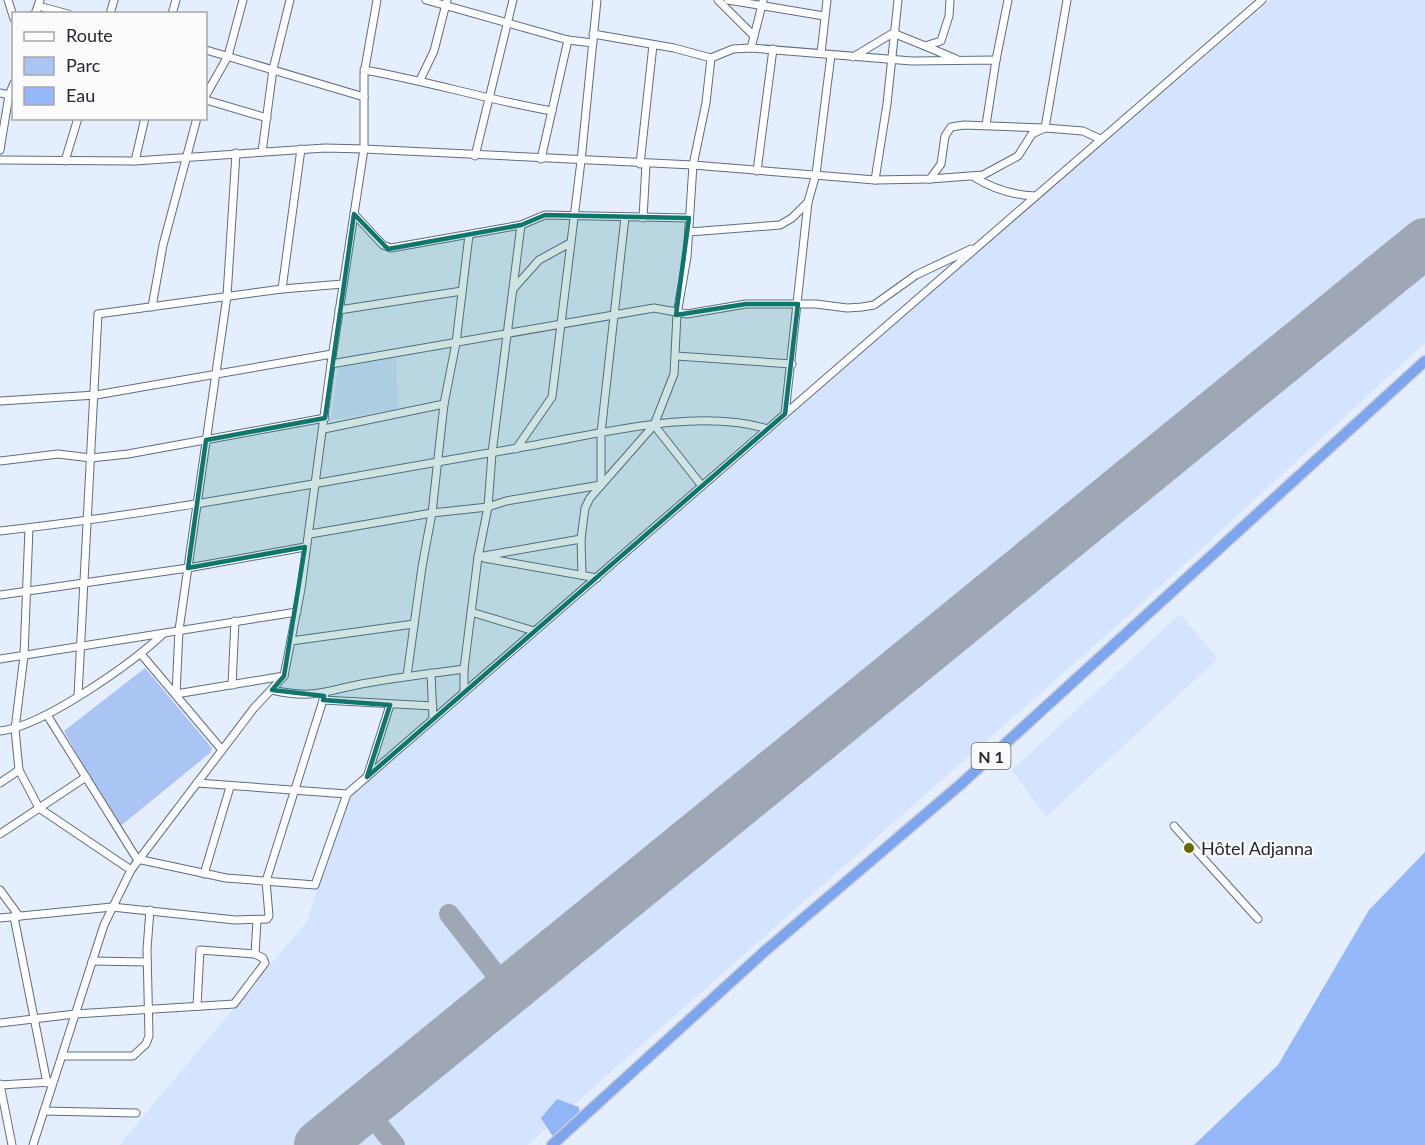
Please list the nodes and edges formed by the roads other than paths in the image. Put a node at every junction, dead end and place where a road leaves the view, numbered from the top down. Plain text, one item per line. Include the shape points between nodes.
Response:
1 (243, 0) edge
2 (290, 0) edge
3 (377, 0) edge
4 (426, 0) edge
5 (513, 0) edge
6 (597, 0) edge
7 (718, 0) edge
8 (728, 0) edge
9 (827, 0) edge
10 (898, 0) edge
11 (950, 0) edge
12 (1008, 0) edge
13 (1067, 0) edge
14 (1262, 0) edge
15 (763, 2) edge
16 (446, 3) edge
17 (38, 6) edge
18 (60, 12) edge
19 (824, 16) junction
20 (507, 22) junction
21 (893, 33) junction
22 (593, 34) junction
23 (754, 36) junction
24 (568, 40) junction
25 (593, 43) junction
26 (653, 45) junction
27 (925, 46) junction
28 (751, 48) junction
29 (773, 49) junction
30 (207, 50) edge
31 (821, 53) junction
32 (831, 55) junction
33 (228, 56) junction
34 (853, 57) junction
35 (711, 58) junction
36 (891, 60) junction
37 (958, 60) junction
38 (996, 60) junction
39 (273, 69) junction
40 (364, 70) junction
41 (420, 80) junction
42 (12, 88) edge
43 (0, 93) edge
44 (207, 93) edge
45 (9, 95) junction
46 (364, 97) junction
47 (490, 99) junction
48 (207, 100) edge
49 (552, 111) junction
50 (267, 118) junction
51 (77, 120) edge
52 (145, 120) edge
53 (196, 120) edge
54 (986, 125) junction
55 (1045, 128) junction
56 (1100, 139) junction
57 (301, 149) junction
58 (364, 149) junction
59 (0, 150) edge
60 (262, 152) junction
61 (236, 153) junction
62 (185, 156) junction
63 (475, 156) junction
64 (541, 159) junction
65 (0, 160) edge
66 (65, 161) junction
67 (135, 161) junction
68 (581, 161) junction
69 (643, 164) junction
70 (693, 165) junction
71 (757, 171) junction
72 (816, 174) junction
73 (974, 177) junction
74 (930, 179) junction
75 (875, 180) junction
76 (1035, 196) junction
77 (808, 202) junction
78 (354, 214) junction
79 (573, 215) junction
80 (625, 217) junction
81 (643, 218) junction
82 (689, 218) junction
83 (521, 225) junction
84 (688, 232) junction
85 (469, 235) junction
86 (570, 243) junction
87 (978, 246) junction
88 (342, 284) junction
89 (514, 288) junction
90 (282, 289) junction
91 (462, 291) junction
92 (227, 296) junction
93 (798, 304) junction
94 (152, 307) junction
95 (339, 310) junction
96 (677, 314) junction
97 (616, 316) junction
98 (561, 326) junction
99 (509, 335) junction
100 (456, 343) junction
101 (332, 354) junction
102 (676, 357) junction
103 (1425, 361) edge
104 (331, 364) junction
105 (792, 364) junction
106 (216, 374) junction
107 (96, 395) junction
108 (0, 401) edge
109 (444, 404) junction
110 (785, 414) junction
111 (325, 418) junction
112 (654, 424) junction
113 (324, 429) junction
114 (768, 429) junction
115 (601, 433) junction
116 (206, 440) junction
117 (516, 449) junction
118 (492, 453) junction
119 (91, 458) junction
120 (0, 461) edge
121 (436, 462) junction
122 (316, 482) junction
123 (602, 485) junction
124 (702, 486) junction
125 (197, 503) junction
126 (488, 507) junction
127 (432, 513) junction
128 (88, 520) junction
129 (29, 528) junction
130 (0, 531) edge
131 (310, 534) junction
132 (581, 539) junction
133 (305, 547) junction
134 (478, 557) junction
135 (188, 568) junction
136 (582, 575) junction
137 (597, 578) junction
138 (85, 582) junction
139 (27, 591) junction
140 (0, 595) edge
141 (297, 612) junction
142 (471, 612) junction
143 (235, 621) junction
144 (414, 624) junction
145 (179, 630) junction
146 (534, 632) junction
147 (164, 633) junction
148 (291, 641) junction
149 (80, 646) junction
150 (141, 654) junction
151 (24, 656) junction
152 (0, 659) edge
153 (464, 669) junction
154 (431, 673) junction
155 (284, 676) junction
156 (407, 676) junction
157 (232, 685) junction
158 (272, 690) junction
159 (464, 692) junction
160 (78, 694) junction
161 (176, 694) junction
162 (324, 697) junction
163 (390, 705) junction
164 (433, 706) junction
165 (47, 716) junction
166 (433, 719) junction
167 (15, 729) junction
168 (0, 730) edge
169 (222, 750) junction
170 (19, 770) junction
171 (86, 777) junction
172 (367, 777) junction
173 (0, 783) edge
174 (197, 783) junction
175 (230, 787) junction
176 (293, 792) junction
177 (347, 795) junction
178 (39, 808) junction
179 (1174, 826) dead end
180 (0, 834) edge
181 (137, 860) junction
182 (131, 870) junction
183 (204, 874) junction
184 (266, 881) junction
185 (0, 890) edge
186 (112, 908) junction
187 (150, 910) junction
188 (17, 917) junction
189 (0, 918) edge
190 (1258, 919) dead end
191 (256, 920) junction
192 (255, 954) junction
193 (92, 962) junction
194 (147, 962) junction
195 (197, 1006) junction
196 (148, 1010) junction
197 (75, 1014) junction
198 (34, 1018) junction
199 (0, 1023) edge
200 (62, 1056) junction
201 (50, 1082) junction
202 (0, 1085) edge
203 (44, 1111) junction
204 (136, 1113) dead end
205 (12, 1145) edge
206 (33, 1145) edge
207 (552, 1145) edge

1 - 33 street
2 - 39 street
3 - 40 street
4 - 16 street
5 - 20 street
6 - 22 street
7 - 23 street
8 - 15 street
9 - 19 street
10 - 21 street
11 - 27 street via 941,41
12 - 38 street
13 - 55 street
14 - 56 street
15 - 19 street
15 - 23 street
16 - 20 street
16 - 41 street via 434,51
17 - 18 street
19 - 31 street
20 - 24 street
20 - 47 street
21 - 27 street
21 - 34 street
21 - 36 street
22 - 25 street
22 - 26 street
23 - 28 street
24 - 25 street
24 - 49 street
25 - 68 street
26 - 35 street
26 - 69 street
27 - 37 street
28 - 29 street
28 - 35 street via 733,49
29 - 31 street
29 - 71 street
30 - 33 street
31 - 32 street
32 - 34 street
32 - 72 street
33 - 39 street
33 - 44 street
34 - 36 street
35 - 70 street
36 - 37 street
36 - 75 street
37 - 38 street
38 - 54 street
39 - 46 street
39 - 50 street
40 - 41 street
40 - 46 street
41 - 47 street
42 - 45 street
43 - 45 street
45 - 59 street
46 - 58 street
47 - 49 street
47 - 63 street
48 - 50 street
49 - 64 street
50 - 60 street
51 - 66 street
52 - 67 street
53 - 62 street
54 - 55 street
54 - 74 street via 951,127 945,136 941,164
55 - 56 street via 1083,131
55 - 73 street via 1032,134 1018,156
56 - 76 street
57 - 58 street
57 - 60 street
57 - 90 street
58 - 63 street
58 - 78 street
60 - 61 street
61 - 62 street
61 - 92 street
62 - 67 street
62 - 94 street
63 - 64 street
64 - 68 street
65 - 66 street
66 - 67 street
68 - 69 street
68 - 79 street
69 - 70 street
69 - 81 street
70 - 71 street
70 - 82 street
71 - 72 street
72 - 75 street
72 - 77 street
73 - 74 street
73 - 76 street via 1012,193
74 - 75 street
76 - 87 street
77 - 84 street via 780,225
77 - 93 street
78 - 85 street via 387,248
78 - 88 street
79 - 80 street
79 - 83 street via 543,215
79 - 86 street
80 - 81 street
80 - 97 street
81 - 82 street
82 - 84 street
83 - 85 street
83 - 89 street
84 - 96 street
85 - 91 street
86 - 89 street via 539,260
86 - 98 street
87 - 93 street via 916,275 874,305 847,308
87 - 110 street
88 - 90 street
88 - 95 street
89 - 99 street
90 - 92 street
91 - 95 street
91 - 100 street
92 - 94 street
92 - 106 street
93 - 96 street via 746,304
93 - 105 street
94 - 107 street via 98,314
95 - 101 street
96 - 97 street via 654,308
96 - 102 street
97 - 98 street
97 - 115 street
98 - 99 street
98 - 117 street via 552,397
99 - 100 street
99 - 118 street
100 - 104 street
100 - 109 street
101 - 104 street
101 - 106 street
102 - 105 street
102 - 112 street via 673,381
103 - 207 highway, N 1 via 962,784 765,951
104 - 111 street
105 - 110 street
106 - 107 street
106 - 116 street
107 - 108 street
107 - 119 street
109 - 113 street
109 - 121 street
110 - 114 street
111 - 113 street
111 - 116 street
112 - 114 street via 731,421
112 - 115 street
112 - 123 street
112 - 124 street
113 - 122 street
114 - 124 street
115 - 117 street
115 - 123 street
116 - 119 street
116 - 125 street
117 - 118 street
118 - 121 street
118 - 126 street
119 - 120 street via 58,454
119 - 128 street
121 - 122 street
121 - 127 street
122 - 125 street
122 - 131 street
123 - 126 street
123 - 132 street via 585,508
124 - 137 street
125 - 128 street
125 - 135 street
126 - 127 street
126 - 134 street
127 - 131 street
127 - 144 street
128 - 129 street
128 - 138 street
129 - 130 street
129 - 139 street
131 - 133 street
132 - 134 street
132 - 136 street
133 - 135 street
133 - 141 street
134 - 136 street
134 - 142 street
135 - 138 street
135 - 145 street
136 - 137 street
137 - 146 street
138 - 139 street
138 - 149 street
139 - 140 street
139 - 151 street
141 - 143 street
141 - 148 street
142 - 146 street
142 - 153 street
143 - 145 street
143 - 157 street
144 - 148 street
144 - 156 street
145 - 147 street
145 - 161 street
146 - 159 street
147 - 149 street
147 - 150 street
148 - 155 street
149 - 151 street
149 - 160 street
150 - 160 street
150 - 161 street
151 - 152 street
151 - 167 street
153 - 154 street
153 - 159 street
154 - 156 street
154 - 164 street
155 - 157 street
155 - 158 street
156 - 162 street via 365,683
157 - 161 street
158 - 162 street
158 - 169 street
159 - 166 street
160 - 165 street
161 - 169 street
162 - 163 street
162 - 176 street
163 - 164 street
163 - 172 street
164 - 166 street
165 - 167 street
165 - 171 street
166 - 172 street
167 - 168 street
167 - 170 street
169 - 174 street
170 - 173 street
170 - 178 street
171 - 178 street
171 - 181 street
172 - 177 street
174 - 175 street
174 - 181 street
175 - 176 street
175 - 183 street
176 - 177 street
176 - 184 street
177 - 184 street via 315,885
178 - 180 street
178 - 182 street
179 - 190 street
181 - 182 street
181 - 183 street
182 - 186 street
183 - 184 street
184 - 191 street via 269,916
185 - 188 street
186 - 187 street
186 - 188 street
186 - 193 street
187 - 191 street
187 - 194 street
188 - 189 street
188 - 198 street
191 - 192 street
192 - 195 street via 265,963 234,1004
192 - 195 street via 200,950
193 - 194 street
193 - 197 street
194 - 196 street
195 - 196 street
196 - 197 street
196 - 200 street via 148,1040 137,1054
197 - 198 street
197 - 200 street
198 - 199 street
198 - 201 street
200 - 201 street
201 - 202 street
201 - 203 street
202 - 205 street
203 - 204 street
203 - 206 street

